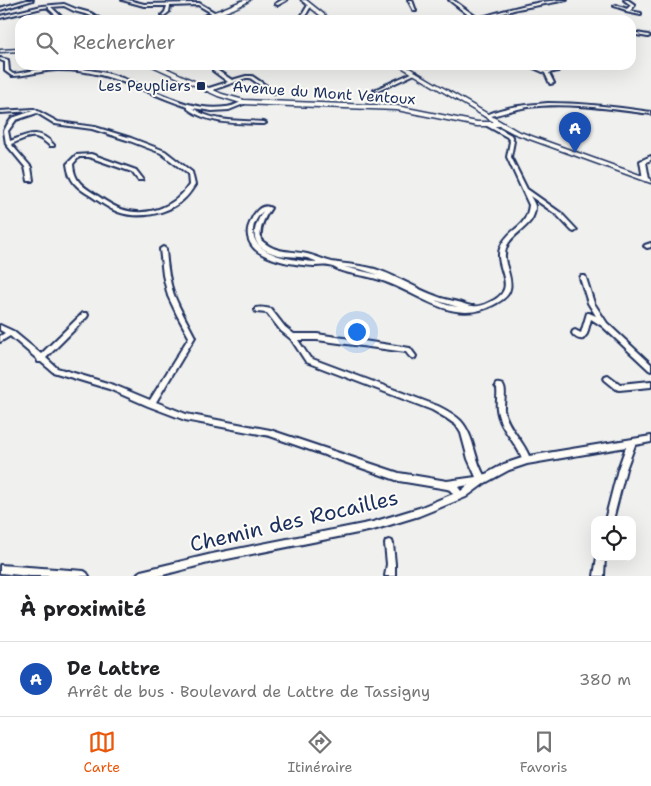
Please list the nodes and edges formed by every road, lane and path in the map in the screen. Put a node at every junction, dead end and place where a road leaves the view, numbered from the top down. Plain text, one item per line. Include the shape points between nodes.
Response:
1 (31, 0) edge
2 (124, 0) edge
3 (248, 0) edge
4 (285, 0) edge
5 (303, 0) edge
6 (410, 0) edge
7 (451, 0) edge
8 (565, 0) edge
9 (626, 0) edge
10 (162, 2) edge
11 (169, 4) junction
12 (277, 4) dead end
13 (309, 6) junction
14 (616, 6) dead end
15 (50, 8) junction
16 (0, 9) edge
17 (414, 10) dead end
18 (626, 11) junction
19 (215, 14) junction
20 (640, 14) dead end
21 (58, 15) edge
22 (89, 15) edge
23 (164, 15) dead end
24 (211, 15) edge
25 (304, 15) edge
26 (322, 15) edge
27 (471, 15) edge
28 (494, 15) edge
29 (0, 18) edge
30 (636, 34) edge
31 (648, 36) dead end
32 (2, 51) edge
33 (15, 52) edge
34 (0, 59) edge
35 (44, 70) edge
36 (73, 70) edge
37 (166, 70) edge
38 (214, 70) dead end
39 (409, 70) edge
40 (542, 70) edge
41 (558, 70) dead end
42 (547, 72) junction
43 (415, 73) junction
44 (231, 82) junction
45 (552, 83) dead end
46 (208, 90) junction
47 (376, 90) dead end
48 (275, 93) dead end
49 (244, 102) junction
50 (191, 106) junction
51 (37, 111) junction
52 (0, 112) edge
53 (651, 113) edge
54 (487, 116) junction
55 (264, 122) dead end
56 (500, 124) junction
57 (489, 125) junction
58 (8, 144) junction
59 (52, 145) dead end
60 (651, 158) edge
61 (140, 179) dead end
62 (30, 180) dead end
63 (648, 180) edge
64 (527, 191) junction
65 (574, 230) dead end
66 (163, 249) dead end
67 (331, 264) junction
68 (583, 278) dead end
69 (258, 310) dead end
70 (85, 315) dead end
71 (605, 325) junction
72 (0, 327) edge
73 (10, 333) junction
74 (575, 333) dead end
75 (294, 337) junction
76 (0, 339) edge
77 (413, 356) dead end
78 (40, 360) junction
79 (651, 368) edge
80 (608, 378) dead end
81 (651, 384) edge
82 (499, 386) dead end
83 (151, 404) junction
84 (651, 439) edge
85 (632, 442) junction
86 (527, 460) junction
87 (482, 480) junction
88 (447, 485) junction
89 (459, 495) junction
90 (610, 516) edge
91 (389, 544) dead end
92 (601, 561) edge
93 (0, 569) edge
94 (84, 576) edge
95 (142, 576) edge
96 (390, 576) edge
97 (599, 576) edge

1 - 16 street
2 - 10 street via 139,5
3 - 19 street
4 - 12 street
5 - 13 street
6 - 17 street
7 - 27 street
8 - 28 street
9 - 18 street via 633,5
10 - 11 street
11 - 19 street via 199,4
11 - 23 street
13 - 25 street
13 - 26 street
14 - 18 street
15 - 21 street
15 - 22 street via 67,5
15 - 29 street via 42,7
18 - 20 street
19 - 24 street
30 - 31 street
32 - 33 street
34 - 35 street via 7,61 7,71 12,75
36 - 50 street via 104,74
37 - 46 street, Avenue du Mont Ventoux
38 - 44 street
39 - 43 street
40 - 42 street
41 - 42 street
42 - 45 street
43 - 47 street
43 - 54 street
44 - 46 street
44 - 48 street via 251,77
46 - 49 street, Avenue du Mont Ventoux
49 - 50 street via 221,109
49 - 57 street, Avenue du Mont Ventoux via 396,108
50 - 55 street via 194,111 211,118
51 - 52 street
51 - 58 street via 10,123 6,131
51 - 61 street via 57,123 93,128 154,147 190,173 192,185 185,196 171,206 150,212 123,212 76,184 70,164 78,156 89,155 134,171
53 - 54 street via 604,106 549,104 521,106
54 - 56 street
56 - 57 street, Avenue du Mont Ventoux
56 - 63 street via 524,136
57 - 64 street via 510,138 509,157
58 - 59 street via 40,134
58 - 62 street via 28,167
60 - 63 street via 643,161
64 - 65 street via 559,214
64 - 67 street via 532,214 504,246 501,258 509,283 506,292 490,304 463,311 443,307 384,279
66 - 83 street via 165,279 173,304 192,337
67 - 67 street via 266,248 258,241 257,232 268,208 258,213 250,236 260,250 282,258
68 - 71 street via 591,303
69 - 75 street via 269,311
70 - 78 street
71 - 74 street via 589,315 584,334 581,337
71 - 79 street
72 - 73 street
73 - 76 street
73 - 78 street
75 - 77 street via 317,337 408,350
75 - 87 street via 308,360 315,364 453,417 464,430
78 - 83 street via 55,370 111,387
80 - 81 street via 619,388
82 - 86 street via 502,396 500,410
83 - 88 street via 185,417 270,433 399,477
84 - 85 street, Chemin des Rocailles
85 - 86 street, Chemin des Rocailles
85 - 90 street
86 - 87 street, Chemin des Rocailles
87 - 88 street
87 - 89 street, Chemin des Rocailles
88 - 89 street
89 - 95 street, Chemin des Rocailles via 373,526 212,558
91 - 96 street
92 - 97 street
93 - 94 street

